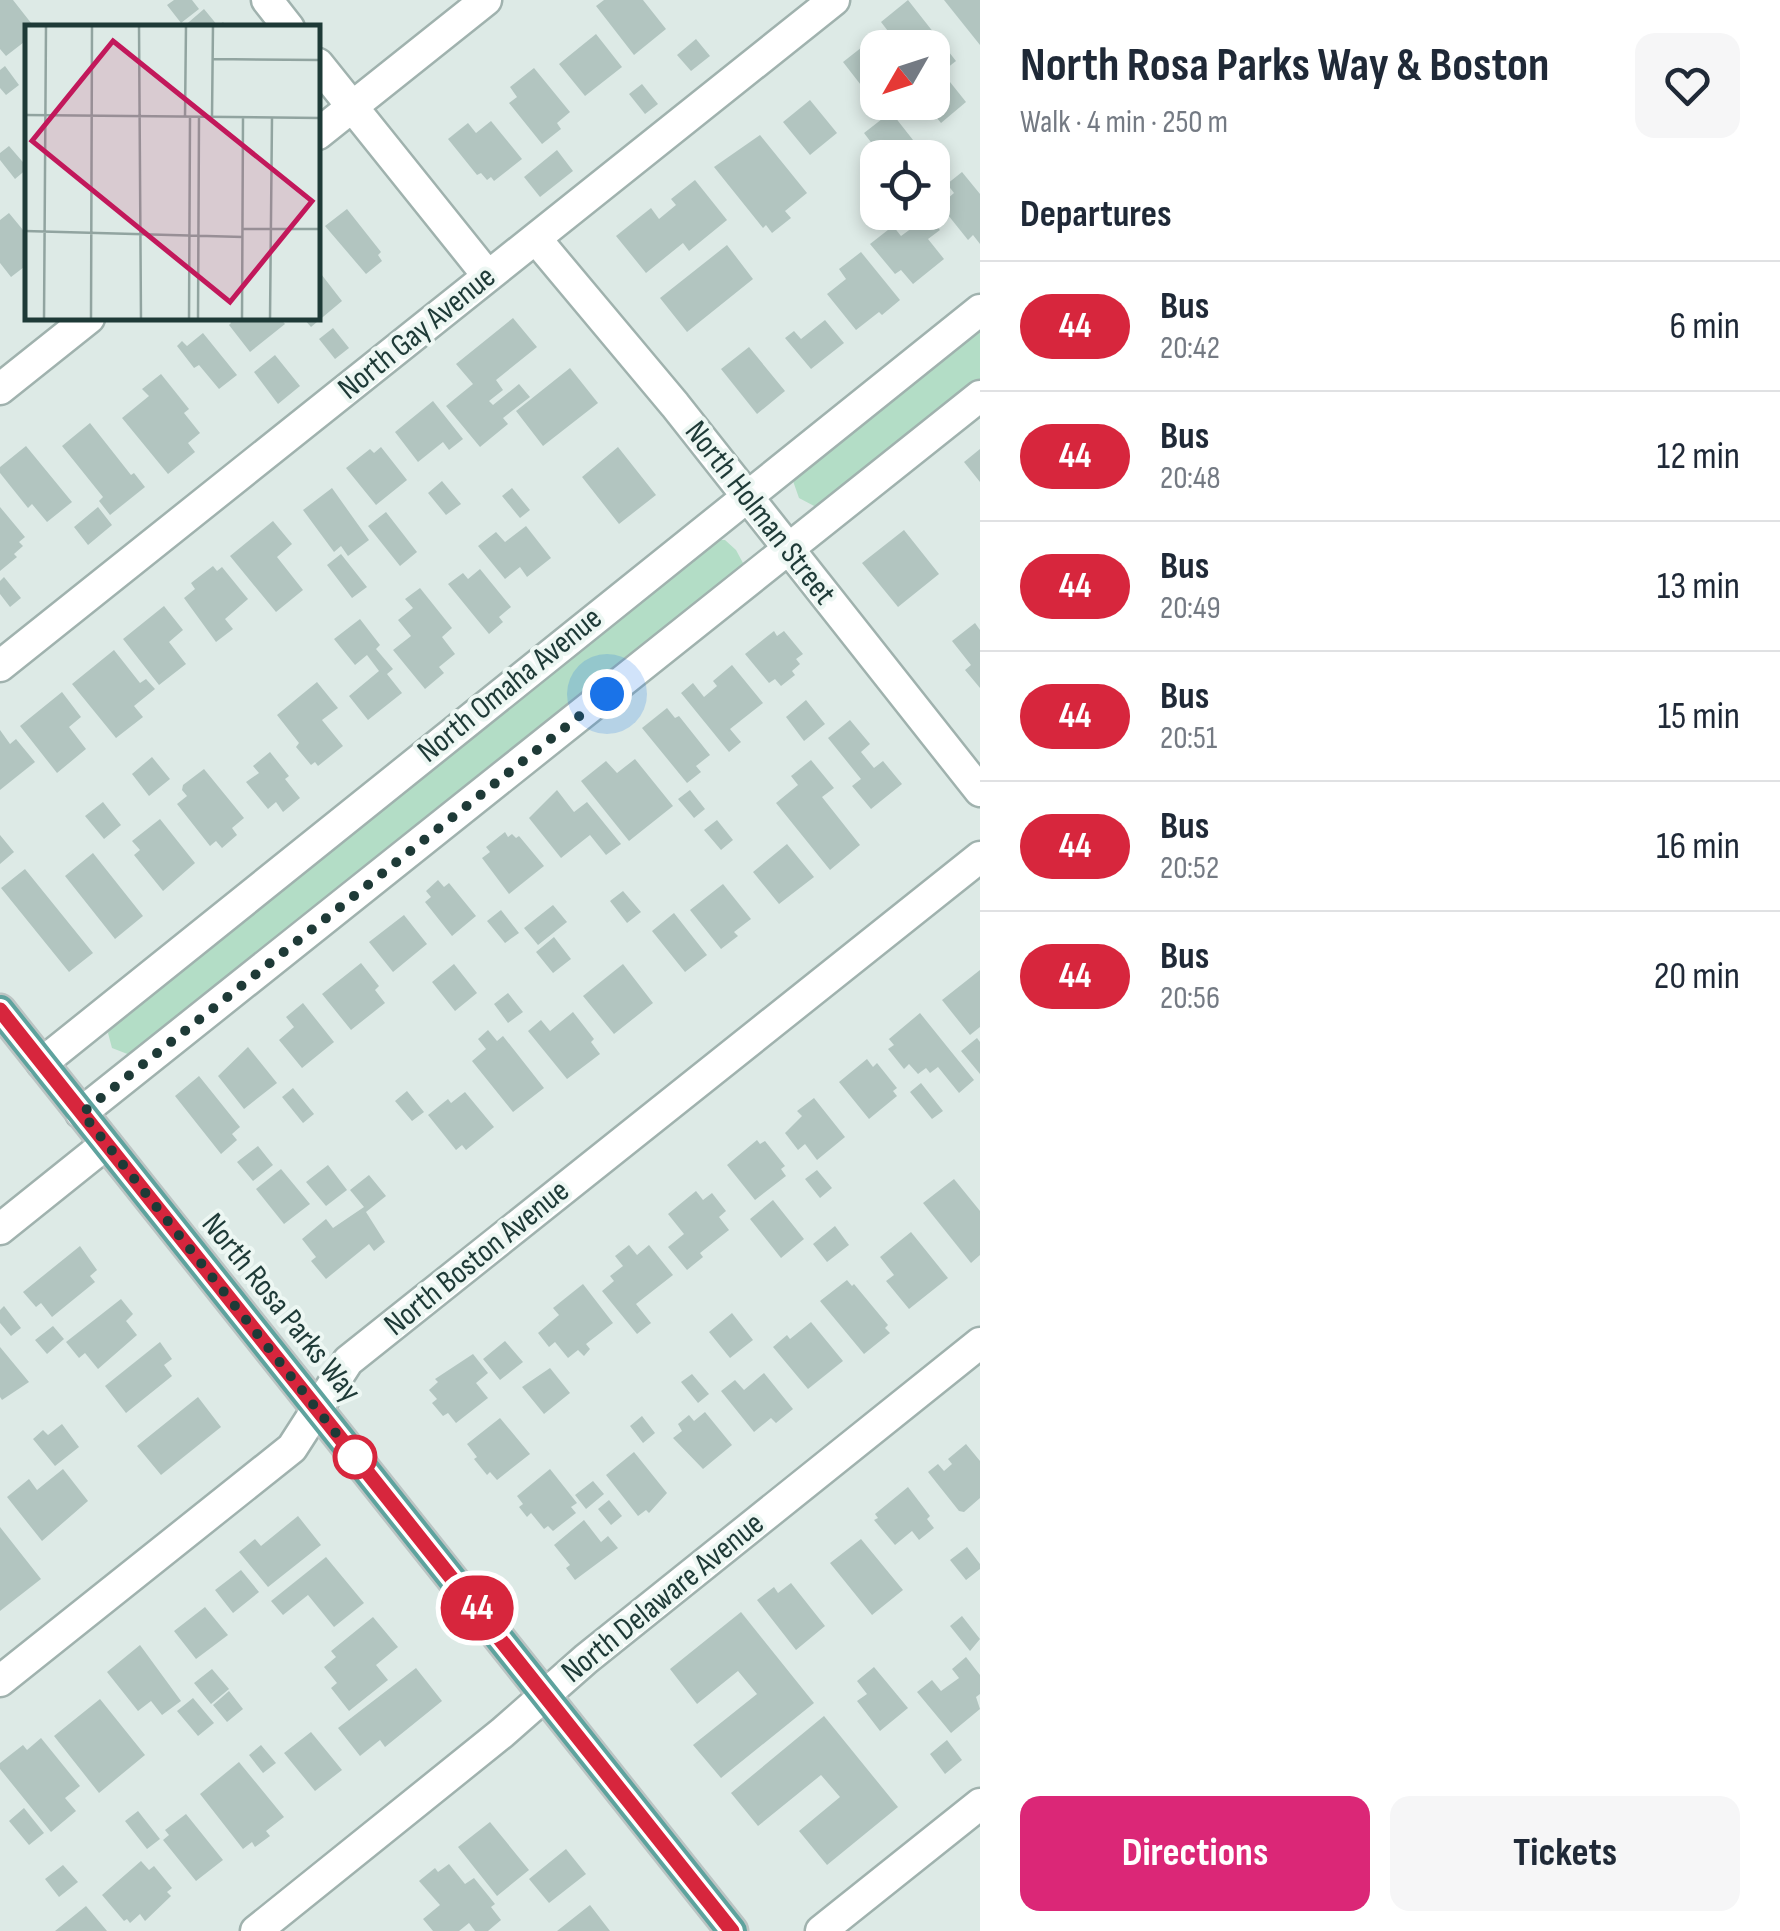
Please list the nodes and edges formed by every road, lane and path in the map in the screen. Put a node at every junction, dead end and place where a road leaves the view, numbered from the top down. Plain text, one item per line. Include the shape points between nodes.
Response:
1 (267, 0) edge
2 (486, 0) edge
3 (834, 0) edge
4 (287, 25) edge
5 (320, 67) edge
6 (351, 107) junction
7 (320, 132) edge
8 (536, 238) junction
9 (488, 276) junction
10 (980, 310) edge
11 (88, 320) edge
12 (0, 390) edge
13 (980, 396) edge
14 (746, 495) junction
15 (789, 549) junction
16 (0, 666) edge
17 (980, 791) edge
18 (980, 857) edge
19 (0, 1010) edge
20 (42, 1063) junction
21 (82, 1113) junction
22 (106, 1144) junction
23 (0, 1229) edge
24 (980, 1344) edge
25 (316, 1408) junction
26 (0, 1681) edge
27 (546, 1694) junction
28 (980, 1804) edge
29 (256, 1931) edge
30 (732, 1931) edge
31 (821, 1931) edge

1 - 4 street
2 - 6 street
3 - 8 street, North Gay Avenue
5 - 6 street
6 - 7 street
6 - 9 street
8 - 9 street, North Gay Avenue
8 - 14 street, North Holman Street
9 - 16 street, North Gay Avenue
10 - 14 street, North Omaha Avenue
11 - 12 street
13 - 15 street, North Omaha Avenue
14 - 15 street, North Holman Street
14 - 20 street, North Omaha Avenue
15 - 17 street, North Holman Street
15 - 21 street, North Omaha Avenue
18 - 25 street, North Boston Avenue via 348,1362
19 - 20 main road, North Rosa Parks Way
20 - 21 main road, North Rosa Parks Way
21 - 22 main road, North Rosa Parks Way
22 - 23 street
22 - 25 main road, North Rosa Parks Way
24 - 27 street, North Delaware Avenue
25 - 26 street, North Boston Avenue via 292,1448
25 - 27 main road, North Rosa Parks Way
27 - 29 street, North Delaware Avenue
27 - 30 main road, North Rosa Parks Way
28 - 31 street

